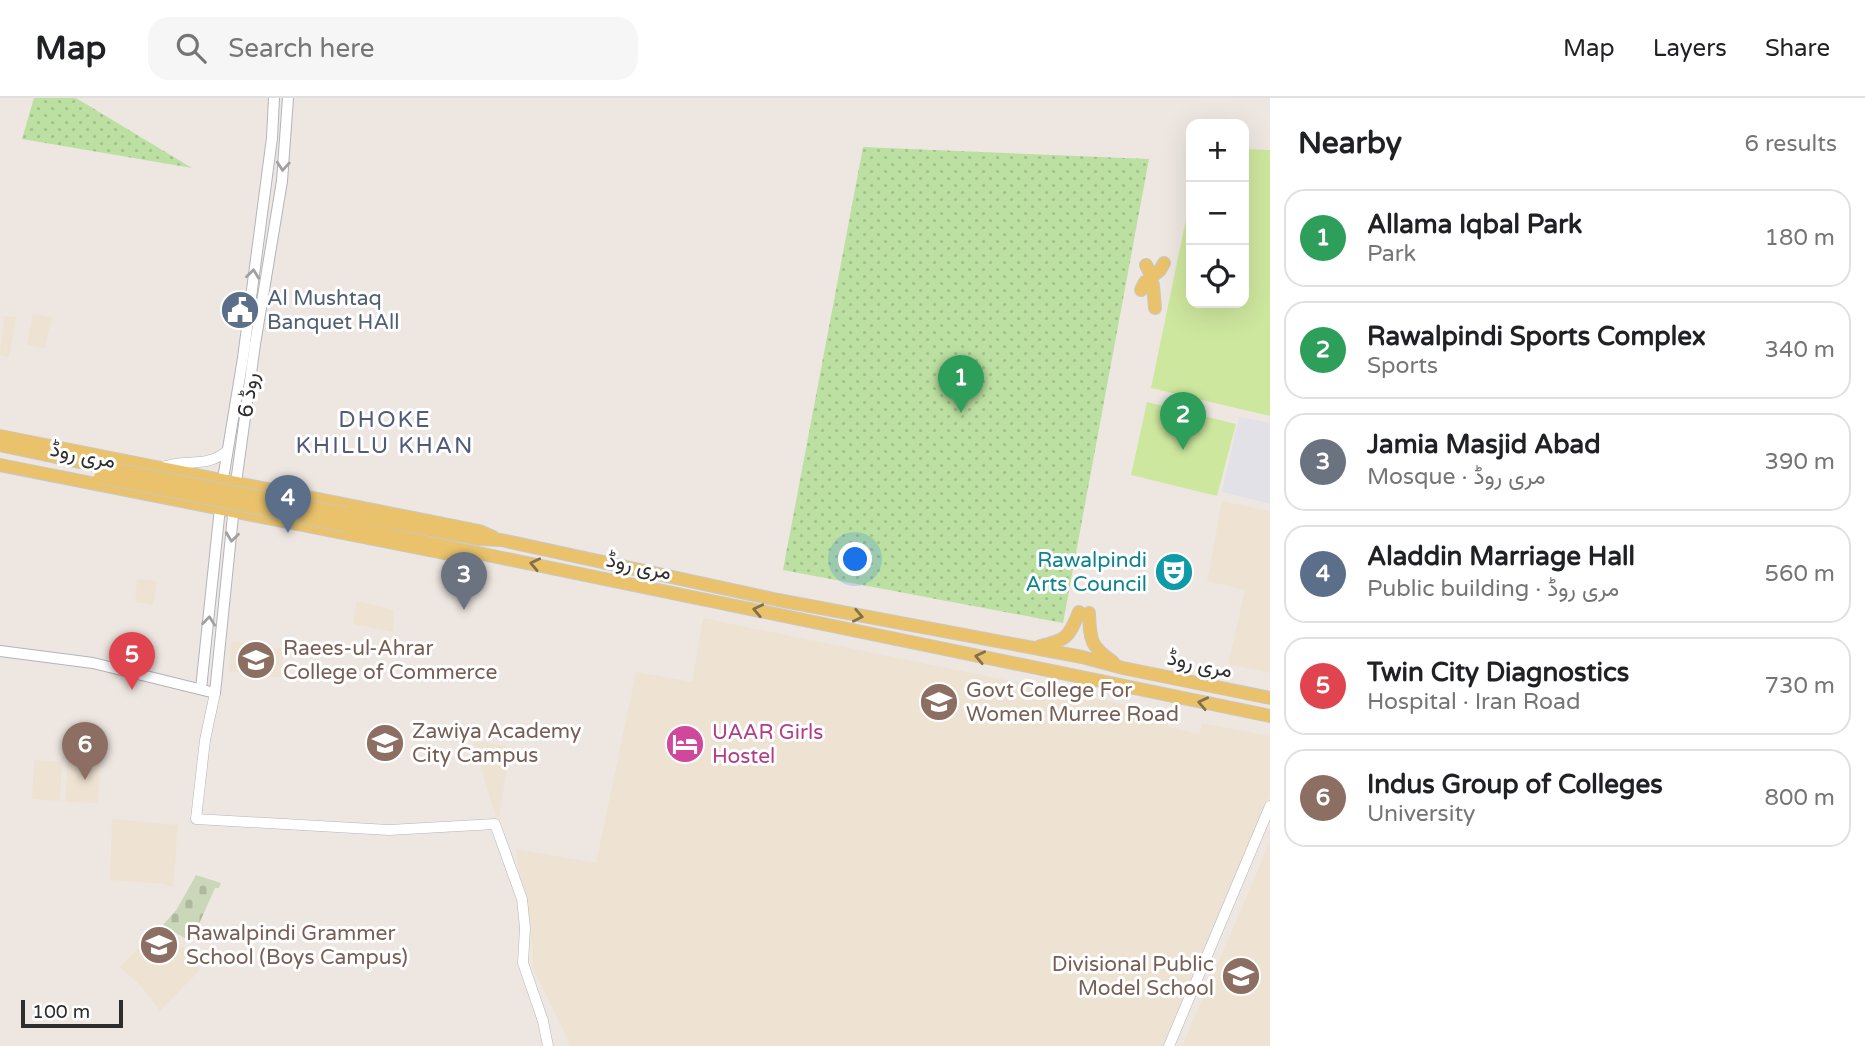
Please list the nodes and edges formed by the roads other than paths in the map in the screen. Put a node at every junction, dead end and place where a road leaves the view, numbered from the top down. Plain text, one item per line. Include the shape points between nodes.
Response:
1 (274, 98) edge
2 (288, 98) edge
3 (1164, 263) dead end
4 (1146, 265) dead end
5 (1141, 290) dead end
6 (1155, 308) dead end
7 (0, 436) edge
8 (0, 445) edge
9 (227, 451) junction
10 (0, 458) edge
11 (0, 465) edge
12 (165, 467) junction
13 (102, 472) junction
14 (229, 480) junction
15 (163, 498) junction
16 (220, 509) junction
17 (234, 513) junction
18 (348, 520) junction
19 (501, 540) junction
20 (503, 557) junction
21 (1029, 648) junction
22 (0, 651) edge
23 (1123, 668) junction
24 (201, 689) junction
25 (215, 692) junction
26 (1270, 698) edge
27 (1270, 716) edge
28 (1270, 806) edge
29 (548, 1046) edge
30 (1169, 1046) edge

9 -> 1 main road, روڈ 6 via 243,358
2 -> 14 main road, روڈ 6 via 282,181
3 - 4 main road via 1154,275
5 - 6 main road via 1146,282 1153,285
7 - 12 main road
8 - 13 main road, مری روڈ
9 - 12 street via 205,463
9 - 14 main road, روڈ 6
10 - 13 main road, مری روڈ
11 - 15 main road
12 - 14 main road
12 - 15 main road via 178,484 173,495
13 - 18 main road, مری روڈ, bridge
14 - 16 main road, روڈ 6
14 - 17 main road, روڈ 6
14 - 19 main road via 479,531
15 - 16 main road
16 - 17 main road
24 -> 16 main road, روڈ 6
17 - 20 main road via 434,552 479,559
17 -> 25 main road, روڈ 6
18 - 19 main road, مری روڈ
18 - 20 main road, مری روڈ
19 -> 21 main road, مری روڈ
27 -> 20 main road, مری روڈ
21 - 23 main road, مری روڈ
21 - 23 main road, مری روڈ via 1060,642 1084,613 1093,645
22 - 24 main road via 93,663
23 - 26 main road, مری روڈ
24 - 25 main road
25 - 29 street via 196,819 389,830 495,824 522,899 523,963
28 - 30 street

